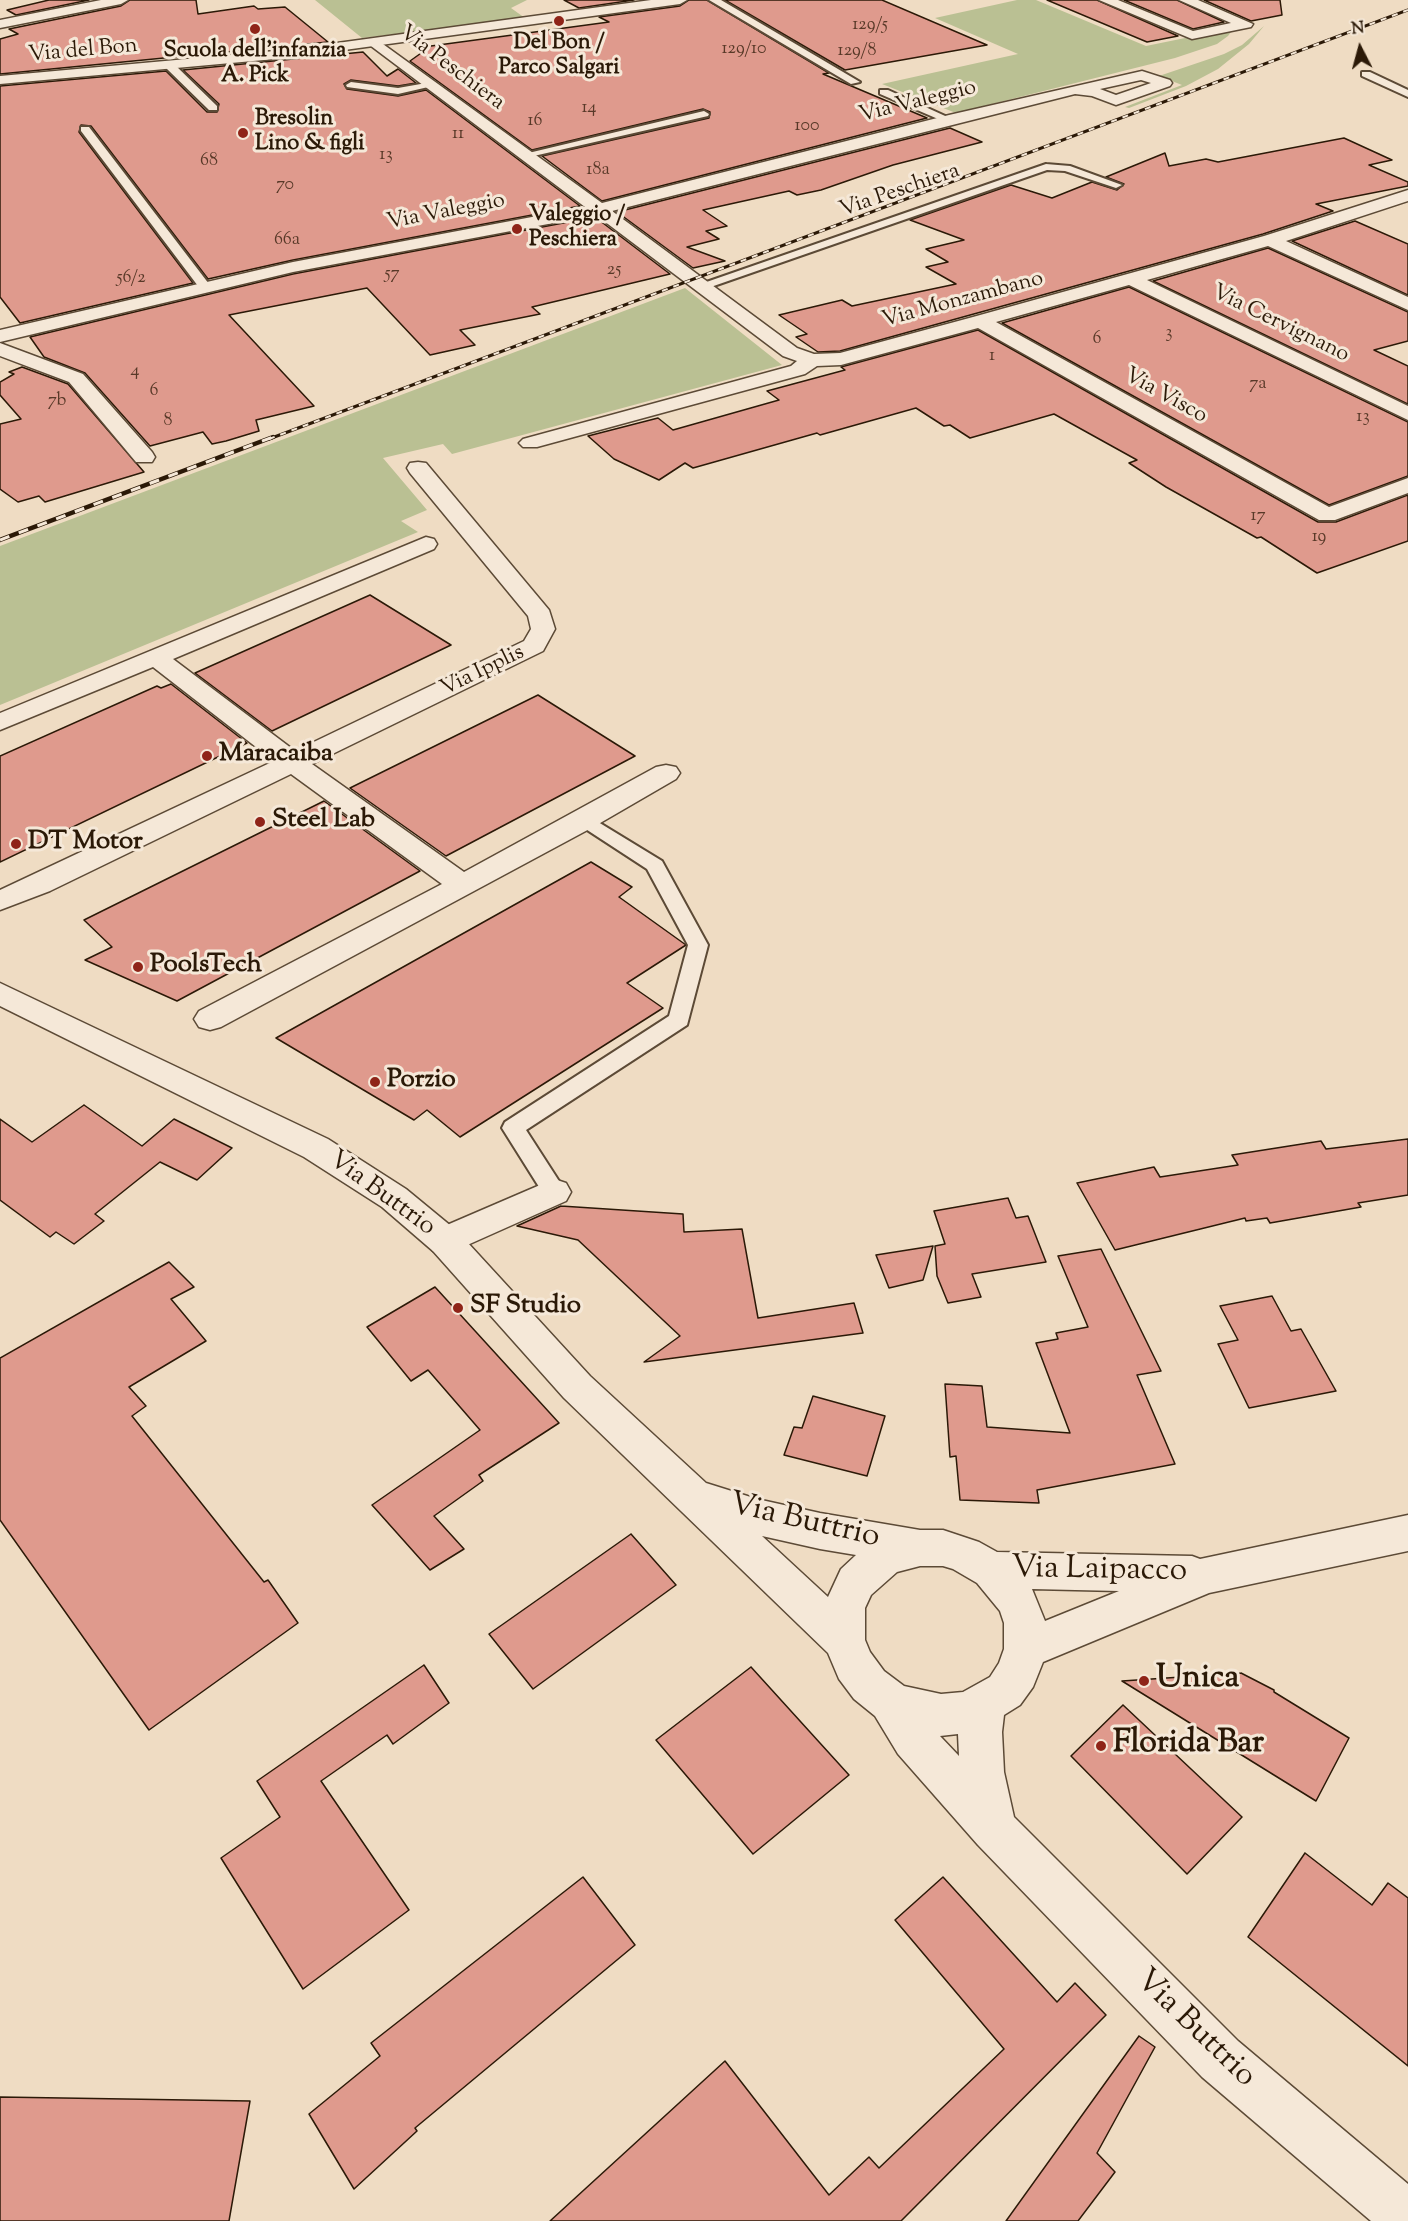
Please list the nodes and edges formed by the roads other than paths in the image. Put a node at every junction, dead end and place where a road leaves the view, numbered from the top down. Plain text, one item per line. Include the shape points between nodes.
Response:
1 (121, 0) edge
2 (680, 0) edge
3 (714, 0) edge
4 (1106, 0) edge
5 (1186, 0) edge
6 (0, 24) edge
7 (376, 43) junction
8 (170, 66) junction
9 (1366, 74) dead end
10 (0, 80) edge
11 (855, 82) dead end
12 (351, 85) dead end
13 (432, 85) junction
14 (1075, 90) dead end
15 (884, 92) dead end
16 (1408, 94) edge
17 (213, 108) dead end
18 (704, 114) dead end
19 (949, 120) junction
20 (85, 129) dead end
21 (525, 155) junction
22 (1116, 185) dead end
23 (1408, 195) edge
24 (596, 210) junction
25 (1270, 240) junction
26 (1131, 279) junction
27 (701, 286) junction
28 (205, 287) junction
29 (1408, 304) edge
30 (980, 321) junction
31 (2, 337) edge
32 (812, 360) junction
33 (1408, 414) edge
34 (530, 443) dead end
35 (144, 457) dead end
36 (418, 468) dead end
37 (1408, 485) edge
38 (426, 544) dead end
39 (155, 657) junction
40 (0, 722) edge
41 (293, 763) junction
42 (666, 773) dead end
43 (585, 820) junction
44 (463, 885) junction
45 (31, 889) junction
46 (0, 900) edge
47 (0, 921) edge
48 (0, 993) edge
49 (210, 1019) dead end
50 (554, 1192) joint
51 (445, 1241) junction
52 (690, 1495) junction
53 (1407, 1534) edge
54 (920, 1548) junction
55 (992, 1570) junction
56 (1206, 1575) junction
57 (844, 1640) junction
58 (1025, 1649) junction
59 (890, 1701) junction
60 (984, 1705) junction
61 (994, 1829) junction
62 (1408, 2217) edge

1 - 6 street
2 - 7 street, Via del Bon
3 - 11 lane
4 - 5 street via 1192,35 1246,24
7 - 8 street, Via del Bon
7 - 13 street, Via Peschiera
8 - 10 street, Via del Bon
8 - 17 lane, Via del Bon
9 - 16 lane
12 - 13 lane via 398,91
13 - 21 street, Via Peschiera
14 - 19 street, Via Valeggio
15 - 19 lane
18 - 21 lane
19 - 24 street, Via Valeggio
20 - 28 lane
21 - 24 street, Via Peschiera
22 - 27 lane, Via Peschiera via 1063,168 1037,170
23 - 25 street, Via Monzambano
24 - 27 street, Via Peschiera
24 - 28 street, Via Valeggio
25 - 26 street, Via Monzambano
25 - 29 street
26 - 30 street, Via Monzambano
26 - 33 street, Via Cervignano
27 - 32 street, Via Peschiera via 790,352
28 - 31 street, Via Valeggio
30 - 32 street, Via Monzambano via 841,359
30 - 37 street, Via Visco via 1327,515
31 - 35 street via 76,378
32 - 34 street, Via Monzambano via 798,370
36 - 41 street, Via Ipplis via 536,609 543,621 541,638 523,653
38 - 39 street
39 - 40 street
39 - 41 street
41 - 44 street
41 - 45 street, Via Ipplis
42 - 43 street
43 - 44 street
43 - 50 lane via 655,866 698,945 679,1020 513,1128
44 - 49 street
45 - 46 street, Via Ipplis
45 - 47 street, Via Ipplis
48 - 51 street, Via Buttrio via 316,1148 394,1198
50 - 51 street
51 - 52 street, Via Buttrio via 577,1387
52 - 54 street, Via Buttrio via 768,1519
52 - 57 street, Via Buttrio
53 - 56 street, Via Laipacco
54 - 55 street, Via Buttrio via 943,1548
54 - 57 street, Via Buttrio via 887,1556 855,1581 844,1608
55 - 56 street, Via Laipacco
55 - 58 street, Via Buttrio via 1020,1608
56 - 58 street, Via Laipacco
57 - 59 street, Via Buttrio via 854,1665 869,1685
58 - 60 street, Via Buttrio via 1018,1673 1005,1691
59 - 60 street, Via Buttrio via 941,1715 969,1712
59 - 61 street, Via Buttrio via 914,1739
60 - 61 street via 980,1732 982,1772
61 - 62 street, Via Buttrio via 1220,2059

